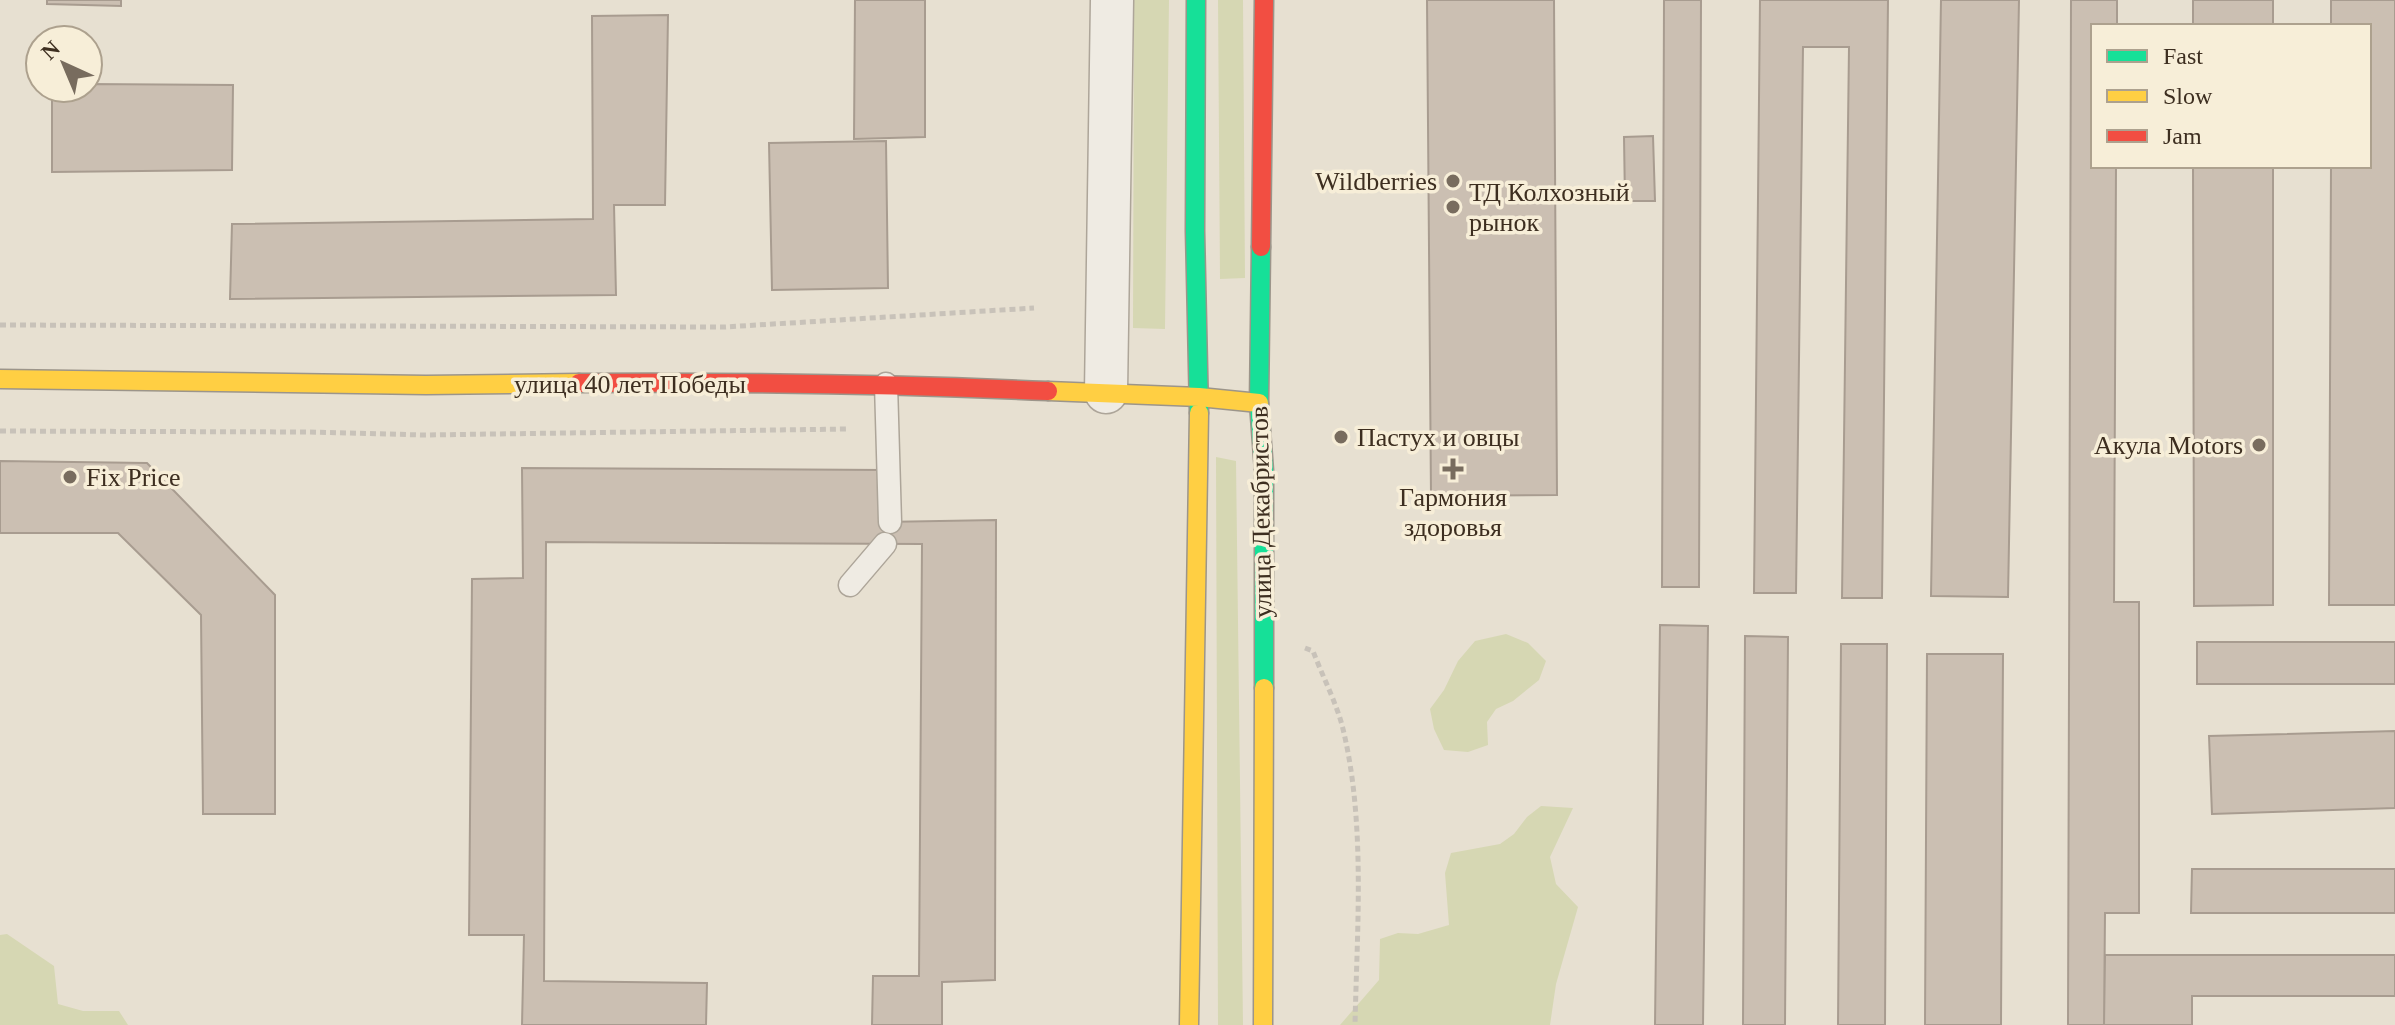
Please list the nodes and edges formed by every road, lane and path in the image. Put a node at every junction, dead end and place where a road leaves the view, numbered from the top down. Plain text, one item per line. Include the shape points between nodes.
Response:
1 (1112, 0) edge
2 (1196, 0) edge
3 (1264, 0) edge
4 (1034, 308) dead end
5 (0, 325) edge
6 (0, 379) edge
7 (886, 384) junction
8 (1106, 392) junction
9 (1199, 397) junction
10 (1259, 403) junction
11 (886, 428) junction
12 (0, 431) edge
13 (850, 585) dead end
14 (1262, 633) junction
15 (1189, 1025) edge
16 (1263, 1025) edge
17 (1355, 1025) edge

1 - 8 street
2 - 9 street
3 - 10 street, улица Декабристов
4 - 5 path via 725,327
6 - 7 street, улица 40 лет Победы
7 - 8 street, улица 40 лет Победы
7 - 11 lane
8 - 9 street, улица 40 лет Победы
9 - 10 street, улица 40 лет Победы
9 - 15 street
10 - 14 street, улица Декабристов via 1264,471
11 - 12 path via 424,435
11 - 13 lane via 888,533
14 - 16 street, улица Декабристов
14 - 17 path via 1313,651 1341,724 1357,866

